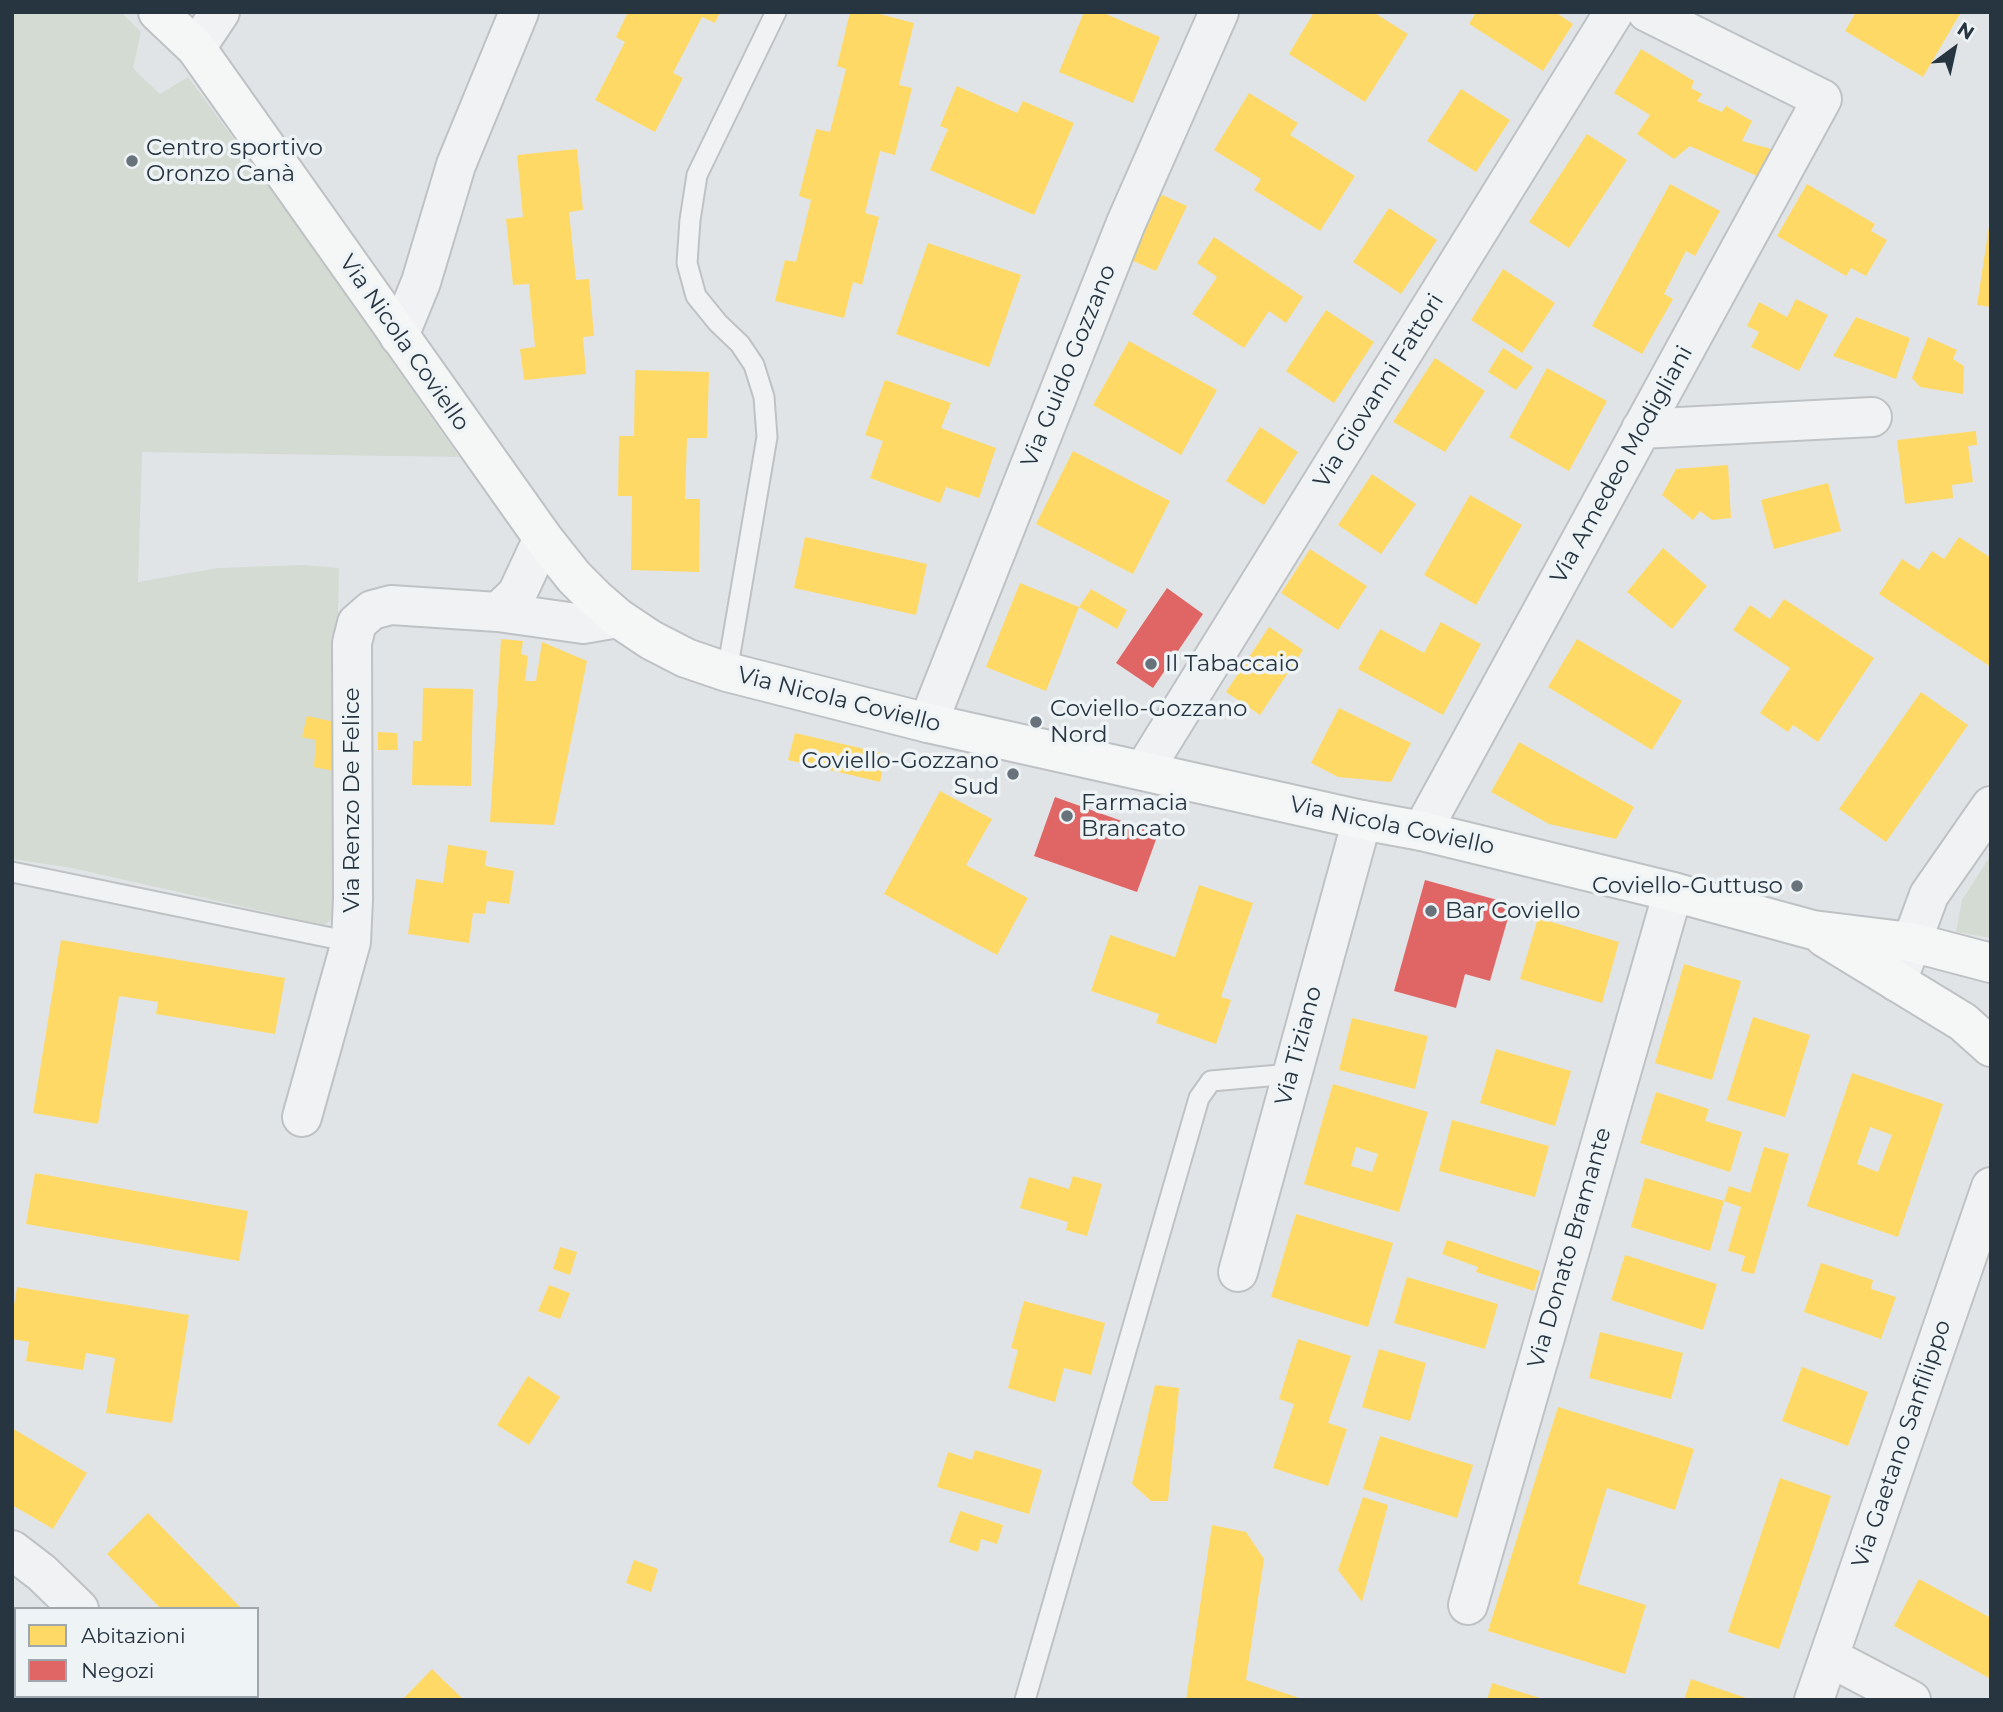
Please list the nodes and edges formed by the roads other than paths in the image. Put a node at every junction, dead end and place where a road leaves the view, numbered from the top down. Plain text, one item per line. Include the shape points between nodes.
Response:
1 (158, 12) edge
2 (220, 12) edge
3 (519, 12) edge
4 (776, 12) edge
5 (1219, 12) edge
6 (1614, 12) edge
7 (1647, 12) edge
8 (196, 48) junction
9 (399, 336) junction
10 (1872, 416) dead end
11 (1641, 429) junction
12 (543, 538) junction
13 (498, 612) junction
14 (618, 618) junction
15 (727, 673) junction
16 (928, 723) junction
17 (1144, 770) junction
18 (1991, 806) edge
19 (1362, 820) junction
20 (1422, 831) junction
21 (12, 872) edge
22 (1673, 892) junction
23 (1813, 930) junction
24 (351, 942) junction
25 (1911, 942) junction
26 (1991, 964) edge
27 (1897, 982) junction
28 (1963, 1022) junction
29 (1991, 1047) edge
30 (1291, 1074) junction
31 (302, 1118) dead end
32 (1991, 1187) edge
33 (1238, 1272) dead end
34 (12, 1550) edge
35 (1468, 1605) dead end
36 (77, 1607) edge
37 (1829, 1657) junction
38 (1025, 1700) edge
39 (1814, 1700) edge
40 (1910, 1700) edge

1 - 8 main road, Via Nicola Coviello
2 - 8 street
3 - 9 street via 456,165 421,282
4 - 15 lane via 697,175 689,231 687,263 696,296 754,365 765,410 767,437
5 - 16 street, Via Guido Gozzano via 1126,223
6 - 17 street, Via Giovanni Fattori
7 - 11 street, Via Amedeo Modigliani via 1822,99
8 - 9 main road, Via Nicola Coviello
9 - 12 main road, Via Nicola Coviello
10 - 11 street
11 - 20 street, Via Amedeo Modigliani
12 - 13 street via 517,594
12 - 14 main road, Via Nicola Coviello via 574,577
13 - 14 street via 583,624
13 - 24 street, Via Renzo De Felice via 391,605 372,610 357,623 352,643
14 - 15 main road, Via Nicola Coviello via 686,658
15 - 16 main road, Via Nicola Coviello
16 - 17 main road, Via Nicola Coviello
17 - 19 main road, Via Nicola Coviello
18 - 25 street via 1929,895
19 - 20 main road, Via Nicola Coviello
19 - 30 street, Via Tiziano
20 - 22 main road, Via Nicola Coviello
21 - 24 lane
22 - 23 main road, Via Nicola Coviello
22 - 35 street, Via Donato Bramante
23 - 25 main road
23 - 27 main road
24 - 31 street, Via Renzo De Felice
25 - 26 main road
25 - 27 street
26 - 28 main road via 1975,974 1965,988 1960,1002
27 - 28 main road
28 - 29 main road
30 - 33 street, Via Tiziano
30 - 38 lane via 1211,1081 1199,1098
32 - 37 street, Via Gaetano Sanfilippo
34 - 36 street
37 - 39 street, Via Gaetano Sanfilippo
37 - 40 street

